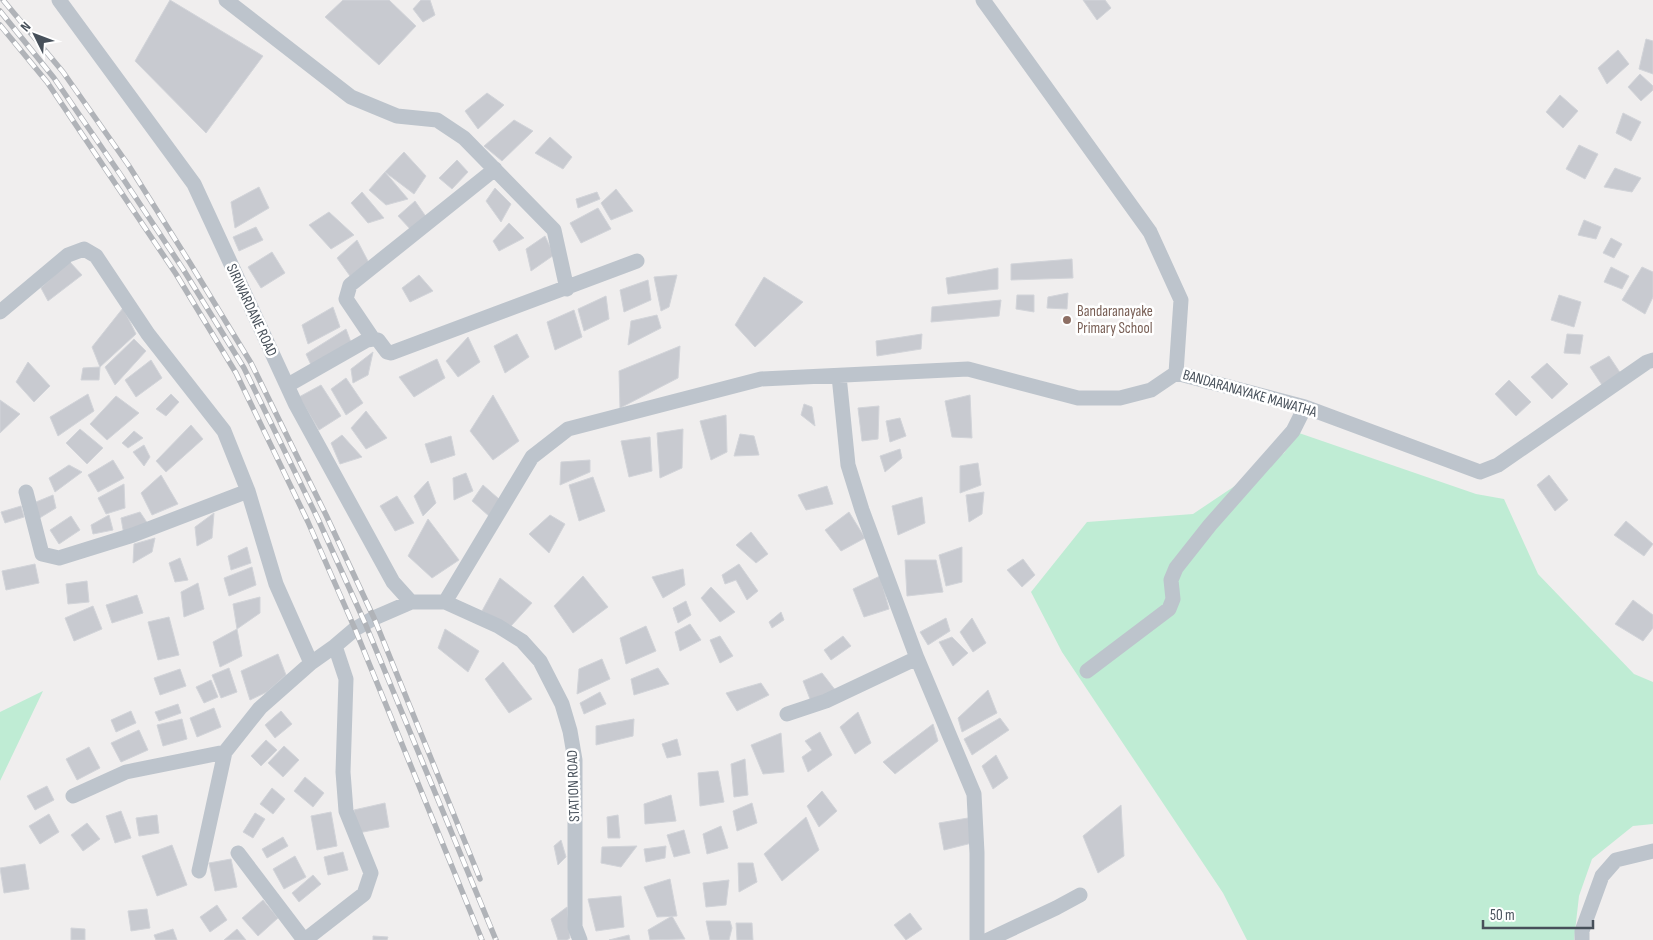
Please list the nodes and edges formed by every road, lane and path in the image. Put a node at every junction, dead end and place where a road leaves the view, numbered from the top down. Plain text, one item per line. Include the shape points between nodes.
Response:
1 (59, 0) edge
2 (226, 0) edge
3 (983, 0) edge
4 (495, 169) junction
5 (637, 261) dead end
6 (567, 288) junction
7 (0, 312) edge
8 (373, 339) junction
9 (1653, 360) edge
10 (1176, 373) junction
11 (839, 376) junction
12 (288, 385) junction
13 (1305, 407) junction
14 (248, 491) junction
15 (26, 492) dead end
16 (411, 602) junction
17 (445, 602) junction
18 (335, 646) junction
19 (917, 658) junction
20 (311, 663) junction
21 (1087, 670) dead end
22 (787, 714) dead end
23 (225, 752) junction
24 (73, 796) dead end
25 (1653, 851) edge
26 (238, 853) dead end
27 (199, 871) dead end
28 (1080, 895) dead end
29 (305, 940) edge
30 (580, 940) edge
31 (977, 940) edge
32 (988, 940) edge
33 (1582, 940) edge

1 - 12 street, SIRIWARDANE ROAD via 194,184
2 - 4 street via 351,97 397,116 437,120 464,138
3 - 10 street, BANDARANAYAKE MAWATHA via 1150,232 1181,300
4 - 6 street via 554,230
4 - 8 street via 350,285 346,299
5 - 6 street
6 - 8 street via 391,353
7 - 14 street via 68,255 84,250 96,256 148,334 224,431
8 - 12 street
9 - 13 street, BANDARANAYAKE MAWATHA via 1498,466 1480,472
10 - 11 street via 1151,390 1120,398 1078,398 968,369
10 - 13 street, BANDARANAYAKE MAWATHA
11 - 17 street via 761,379 568,429 532,457
11 - 19 street via 848,465
12 - 16 street, SIRIWARDANE ROAD via 393,582
13 - 21 street via 1293,431 1176,568 1171,580 1173,599 1169,609
14 - 15 street via 133,535 59,558 42,554
14 - 20 street via 276,584
16 - 17 street
16 - 18 street via 355,628
17 - 30 street, STATION ROAD via 522,640 540,661 562,704 575,760 574,927
18 - 20 street
18 - 29 street via 346,678 343,772 346,811 371,873 364,894
19 - 22 street via 826,701
19 - 31 street via 974,794
20 - 23 street via 260,708
23 - 24 street via 126,772
23 - 27 street
25 - 33 street via 1616,860 1602,876 1582,931
26 - 29 street
28 - 32 street

